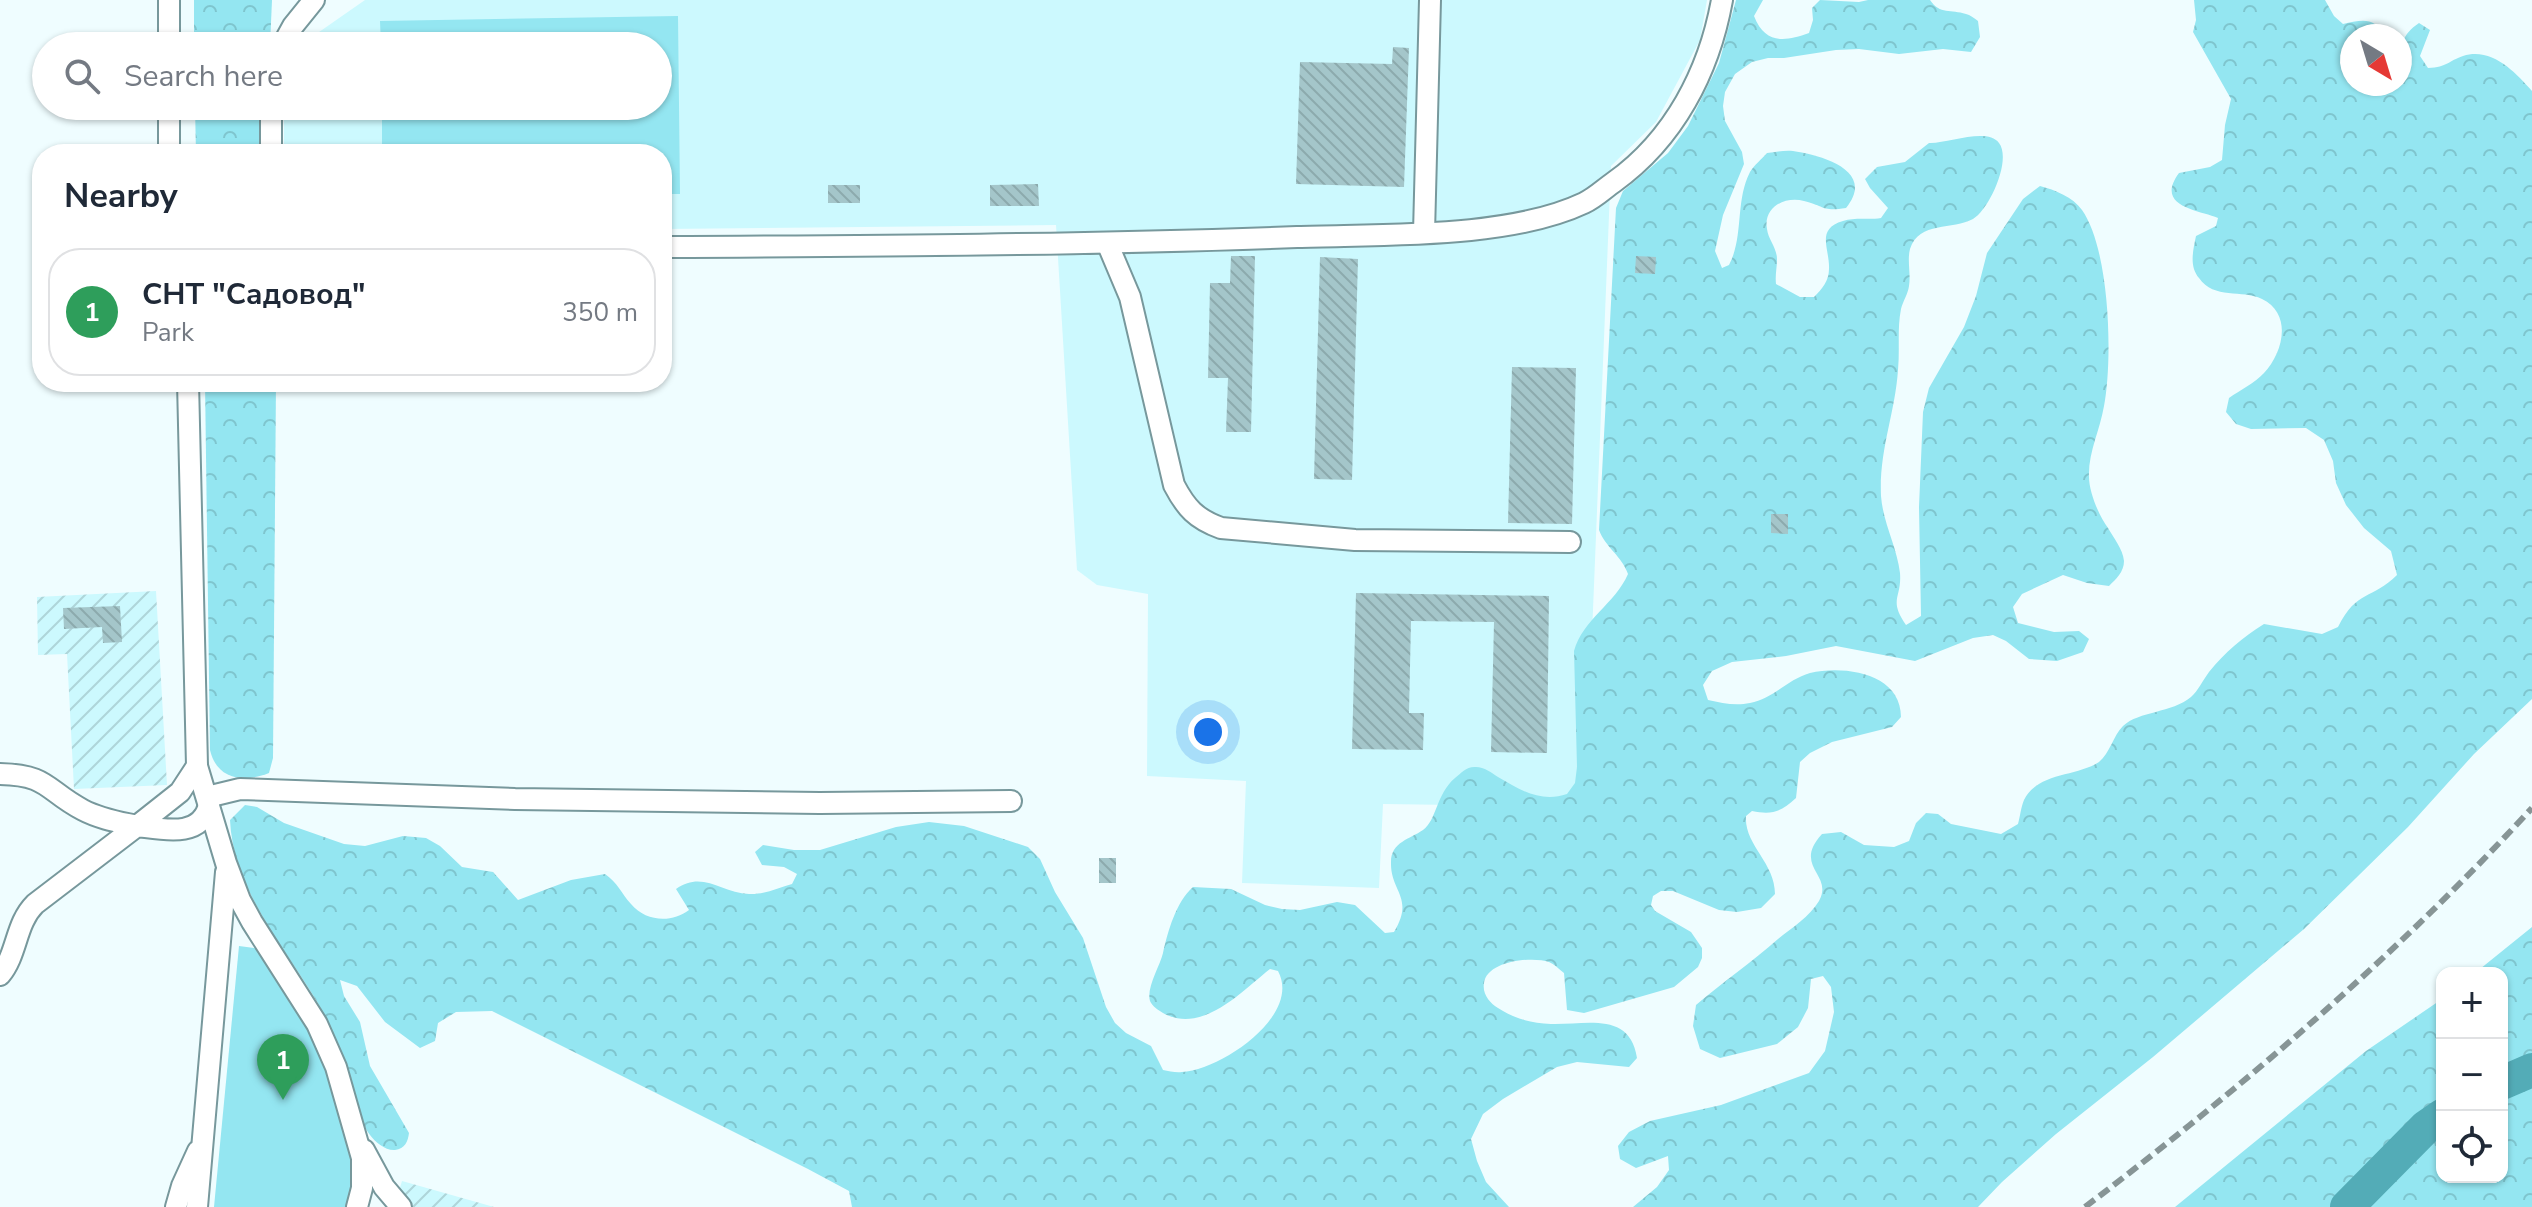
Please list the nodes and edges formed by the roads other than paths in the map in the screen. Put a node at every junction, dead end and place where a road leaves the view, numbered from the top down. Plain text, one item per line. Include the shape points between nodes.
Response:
1 (169, 0) edge
2 (314, 0) edge
3 (1430, 0) edge
4 (1722, 0) edge
5 (169, 32) edge
6 (290, 32) edge
7 (169, 120) edge
8 (271, 120) edge
9 (169, 144) edge
10 (271, 144) edge
11 (1424, 233) junction
12 (1108, 245) junction
13 (672, 247) edge
14 (188, 392) edge
15 (1570, 542) dead end
16 (197, 766) junction
17 (0, 774) edge
18 (208, 801) junction
19 (1011, 801) dead end
20 (137, 826) junction
21 (226, 863) junction
22 (0, 975) edge
23 (204, 1138) junction
24 (359, 1142) junction
25 (176, 1207) edge
26 (197, 1207) edge
27 (357, 1207) edge
28 (401, 1207) edge

1 - 5 street
2 - 6 street
3 - 11 street
4 - 11 street via 1696,84 1654,148 1626,174 1586,202 1544,219
7 - 9 street
8 - 10 street
11 - 12 street
12 - 13 street
12 - 15 street via 1130,297 1174,485 1200,520 1221,528 1355,540
14 - 16 street
16 - 18 street
16 - 20 street via 180,792
17 - 20 street via 33,777 83,810
18 - 19 street via 240,789 515,799
18 - 20 street via 203,818 193,827
18 - 21 street
20 - 22 street via 29,911
21 - 23 street
21 - 24 street via 252,922 317,1024
23 - 25 street
23 - 26 street
24 - 27 street via 363,1170
24 - 28 street

